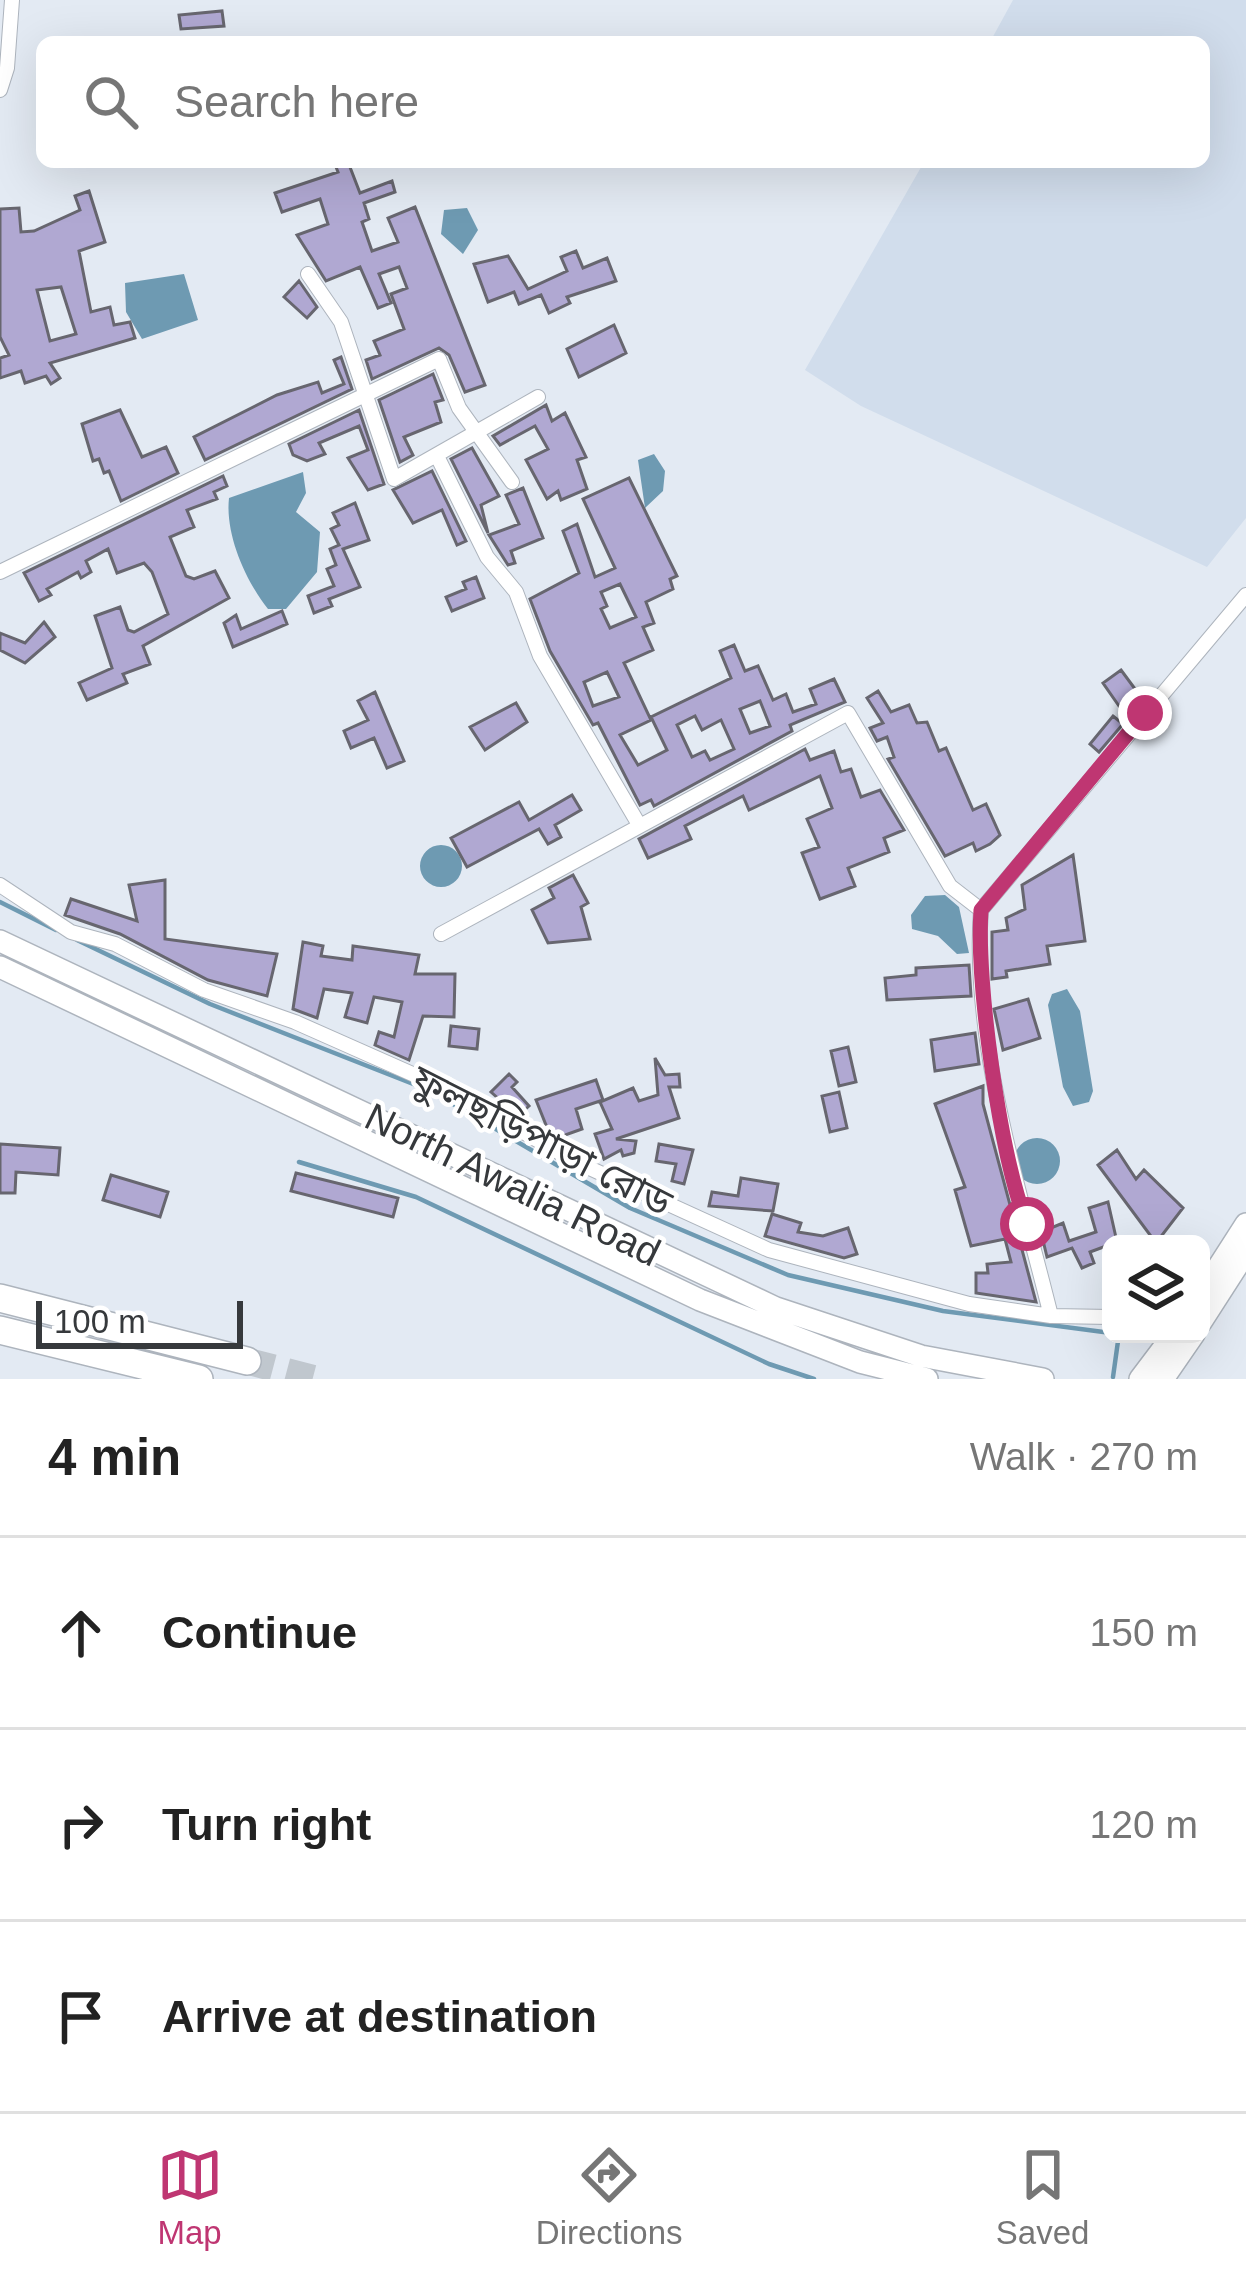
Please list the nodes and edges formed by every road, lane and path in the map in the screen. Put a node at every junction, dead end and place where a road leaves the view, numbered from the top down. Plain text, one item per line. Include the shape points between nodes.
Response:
1 (12, 0) edge
2 (0, 90) edge
3 (308, 274) dead end
4 (365, 395) junction
5 (538, 397) dead end
6 (475, 434) junction
7 (437, 456) junction
8 (512, 482) dead end
9 (0, 572) edge
10 (1246, 595) edge
11 (638, 823) junction
12 (0, 885) edge
13 (981, 910) junction
14 (441, 934) dead end
15 (0, 941) edge
16 (0, 967) edge
17 (308, 1085) junction
18 (296, 1110) junction
19 (366, 1113) junction
20 (355, 1138) junction
21 (1246, 1224) edge
22 (1246, 1252) edge
23 (1210, 1280) edge
24 (0, 1298) edge
25 (1210, 1308) edge
26 (1051, 1316) junction
27 (1102, 1317) edge
28 (0, 1330) edge
29 (1167, 1343) edge
30 (1188, 1343) edge
31 (247, 1361) tunnel mouth
32 (200, 1379) edge
33 (927, 1379) edge
34 (1043, 1379) edge
35 (1140, 1379) edge
36 (1163, 1379) edge

1 - 2 street
3 - 4 street via 341,322
4 - 6 street via 439,359
4 - 7 street via 394,479
4 - 9 street
5 - 6 street
6 - 7 street
6 - 8 street
7 - 11 street
10 - 13 street
11 - 13 street via 848,712 939,870
11 - 14 street
12 - 26 street, ফুলছড়িপাড়া রোড via 70,932 115,944 204,990 453,1092 555,1151 769,1250 970,1304
13 - 26 street via 983,985 1009,1166
15 - 17 main road, North Awalia Road
16 - 18 main road, North Awalia Road
17 - 18 main road
17 - 19 main road, North Awalia Road
18 - 20 main road, North Awalia Road
19 - 20 main road
19 - 34 main road, North Awalia Road via 776,1307 921,1356
20 - 33 main road, North Awalia Road via 700,1300
21 - 23 main road
22 - 25 main road
24 - 31 highway
26 - 27 street, ফুলছড়িপাড়া রোড
28 - 32 highway
29 - 35 main road
30 - 36 main road

